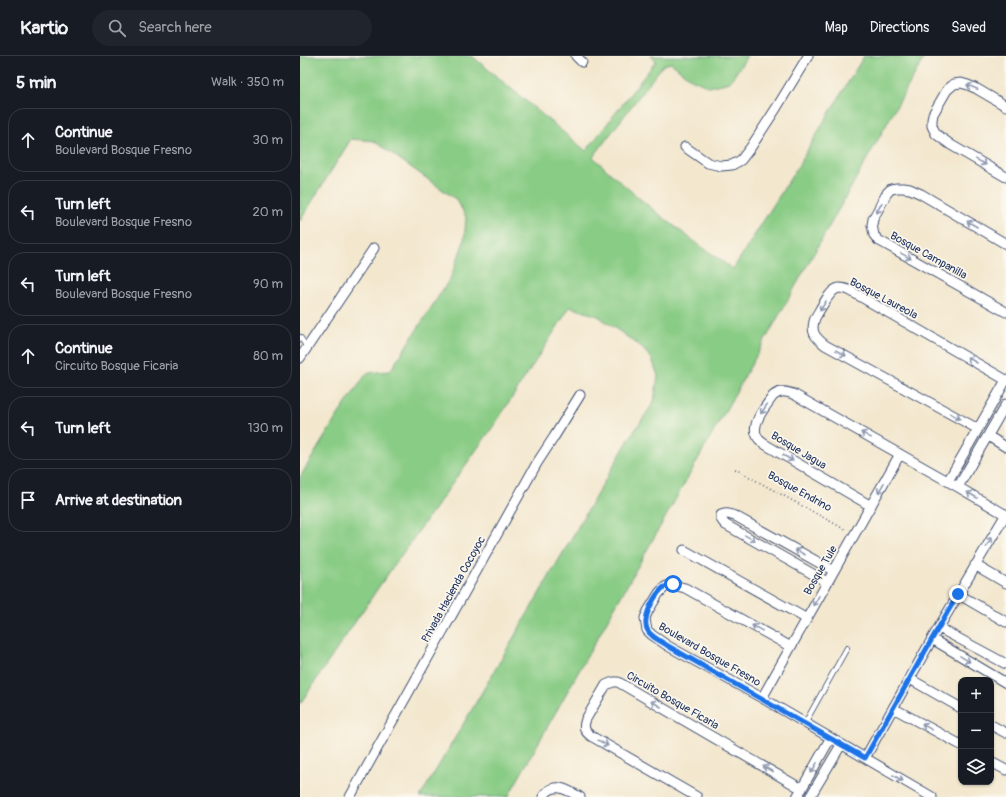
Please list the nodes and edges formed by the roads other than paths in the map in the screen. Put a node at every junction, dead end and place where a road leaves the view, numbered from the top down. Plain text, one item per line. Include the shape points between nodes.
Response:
1 (808, 56) edge
2 (1006, 106) edge
3 (685, 147) dead end
4 (1006, 177) edge
5 (1006, 244) edge
6 (374, 248) dead end
7 (1006, 312) edge
8 (300, 337) edge
9 (307, 347) junction
10 (300, 358) edge
11 (1006, 380) edge
12 (580, 395) dead end
13 (1006, 404) edge
14 (978, 428) junction
15 (988, 436) junction
16 (1006, 447) edge
17 (900, 454) junction
18 (948, 481) junction
19 (958, 487) junction
20 (871, 506) junction
21 (1006, 514) edge
22 (684, 550) dead end
23 (975, 565) junction
24 (834, 571) junction
25 (827, 582) junction
26 (1006, 582) edge
27 (958, 594) junction
28 (806, 619) junction
29 (1006, 622) edge
30 (939, 628) junction
31 (932, 639) junction
32 (791, 647) junction
33 (847, 648) dead end
34 (1006, 664) edge
35 (910, 679) junction
36 (1006, 683) edge
37 (762, 698) junction
38 (958, 706) edge
39 (894, 708) junction
40 (805, 724) junction
41 (994, 726) edge
42 (1006, 733) edge
43 (830, 739) junction
44 (958, 743) edge
45 (841, 745) junction
46 (865, 758) junction
47 (994, 764) edge
48 (1006, 770) edge
49 (799, 793) edge
50 (811, 796) edge
51 (350, 797) edge
52 (543, 797) edge
53 (580, 797) edge
54 (697, 797) edge
55 (932, 797) edge

1 - 3 street via 741,160 732,165 708,163
2 -> 4 street via 968,85 954,84 947,90 932,120 936,134
5 -> 7 street, Bosque Campanilla via 910,189 897,188 887,193 873,219 872,229 878,240
6 - 9 street
8 - 9 lane
9 - 10 street
11 - 14 street
11 -> 14 street, Bosque Laureola via 849,290 834,290 815,318 814,333 825,345
12 - 51 street, Privada Hacienda Cocoyoc via 537,463
13 - 15 street
14 - 18 street
15 - 16 street
15 - 19 street
17 - 18 street
17 -> 20 street, Bosque Tule
17 -> 20 street, Bosque Jagua via 785,391 773,396 758,420 755,431 766,446
18 - 19 street
21 -> 19 street
20 - 24 street, Bosque Tule
23 -> 21 street
22 - 28 street
23 - 26 street
23 - 27 street
24 - 25 street, Bosque Tule
24 -> 25 street via 737,517 721,515 726,525
25 -> 28 street, Bosque Tule
27 - 29 street
27 - 30 street
28 - 32 street, Bosque Tule
30 - 31 street
30 - 34 street
31 - 35 street
31 -> 36 street
32 - 37 street, Bosque Tule
32 -> 37 street, Boulevard Bosque Fresno via 685,588 673,584 659,593 648,611 646,625 652,635
33 - 40 lane
35 - 38 street
35 - 39 street
37 - 40 street
44 -> 39 street
39 - 46 street
40 - 43 street
41 - 42 street
43 - 45 street
43 -> 49 street
45 - 46 street
45 - 50 street
46 -> 55 street
47 - 48 street
49 -> 54 street, Circuito Bosque Ficaria via 618,682 606,685 586,719 586,732
52 - 53 street via 549,789 560,788

